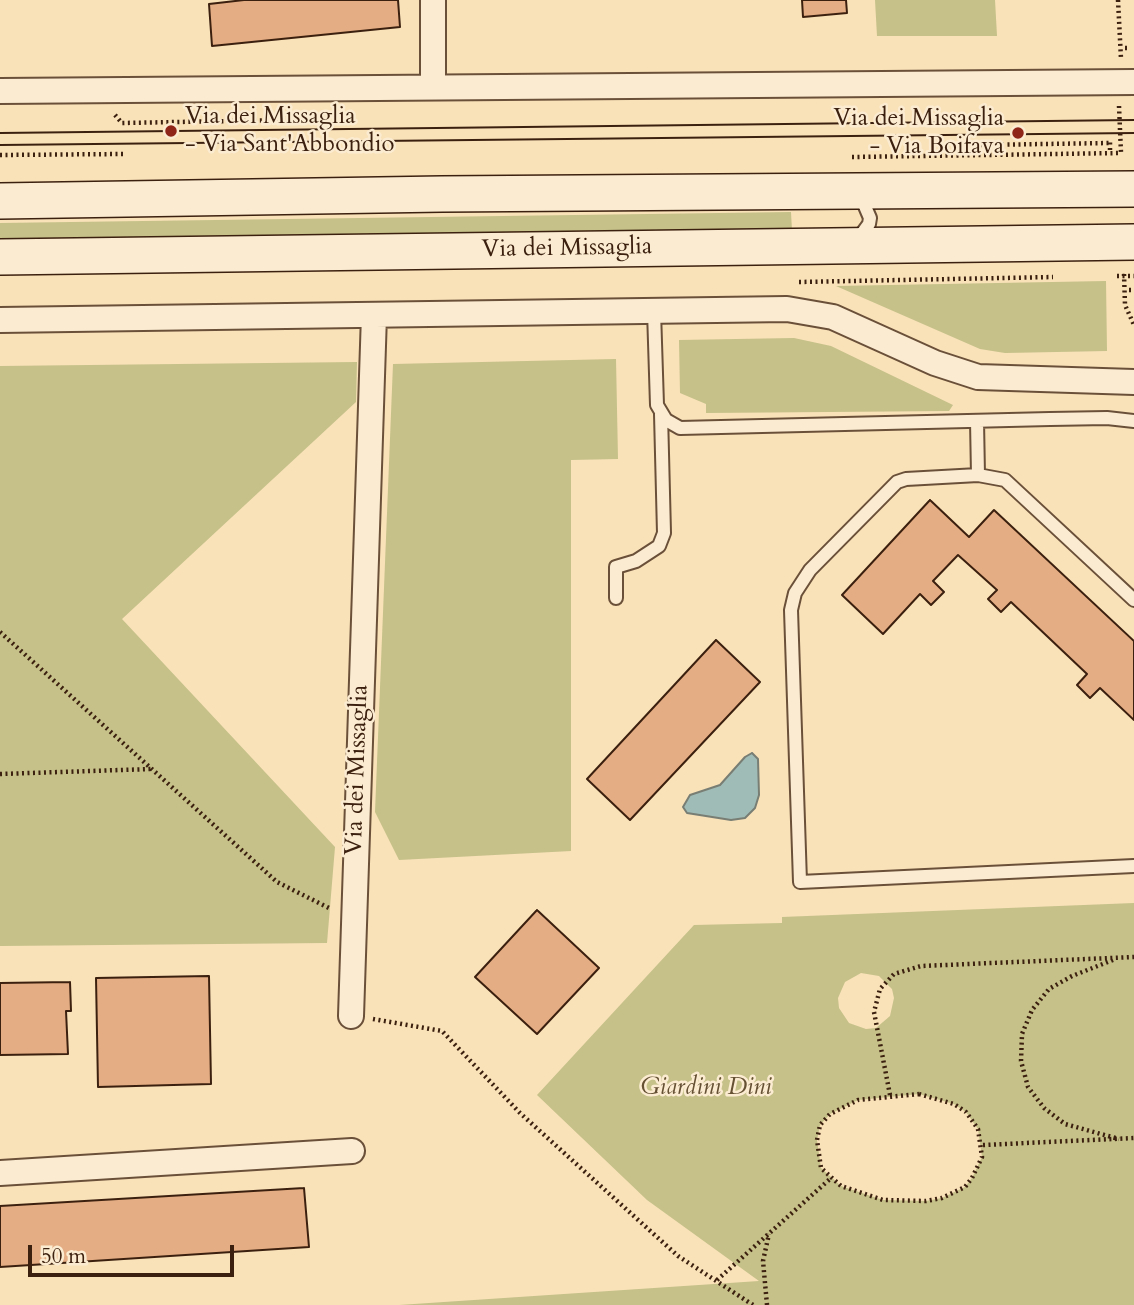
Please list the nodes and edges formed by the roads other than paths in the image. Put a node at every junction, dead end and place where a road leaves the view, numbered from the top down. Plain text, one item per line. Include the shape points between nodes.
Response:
1 (433, 0) edge
2 (1134, 82) edge
3 (433, 85) junction
4 (0, 91) edge
5 (1134, 190) edge
6 (842, 191) junction
7 (0, 201) edge
8 (1134, 242) edge
9 (842, 246) junction
10 (0, 257) edge
11 (654, 311) junction
12 (374, 315) junction
13 (0, 320) edge
14 (1134, 382) edge
15 (661, 414) junction
16 (977, 421) junction
17 (1134, 421) edge
18 (978, 475) junction
19 (616, 598) dead end
20 (1134, 600) edge
21 (1134, 866) edge
22 (351, 1016) road end
23 (352, 1151) dead end
24 (0, 1173) edge

1 - 3 street
2 - 3 street
3 - 4 street
5 - 6 main road
6 - 7 main road
6 - 9 lane via 864,204 870,218 861,236
8 - 9 main road, Via dei Missaglia
9 - 10 main road, Via dei Missaglia
11 - 12 street
11 - 14 street via 812,312 848,322 935,363 978,377
11 - 15 lane via 655,394
12 - 13 street
12 - 22 street, Via dei Missaglia
15 - 16 lane via 680,428
15 - 19 lane via 664,533 659,546 616,567
16 - 17 lane
16 - 18 lane
18 - 20 lane via 1005,480
18 - 21 lane via 897,482 810,570 795,593 791,610 800,882
23 - 24 street

